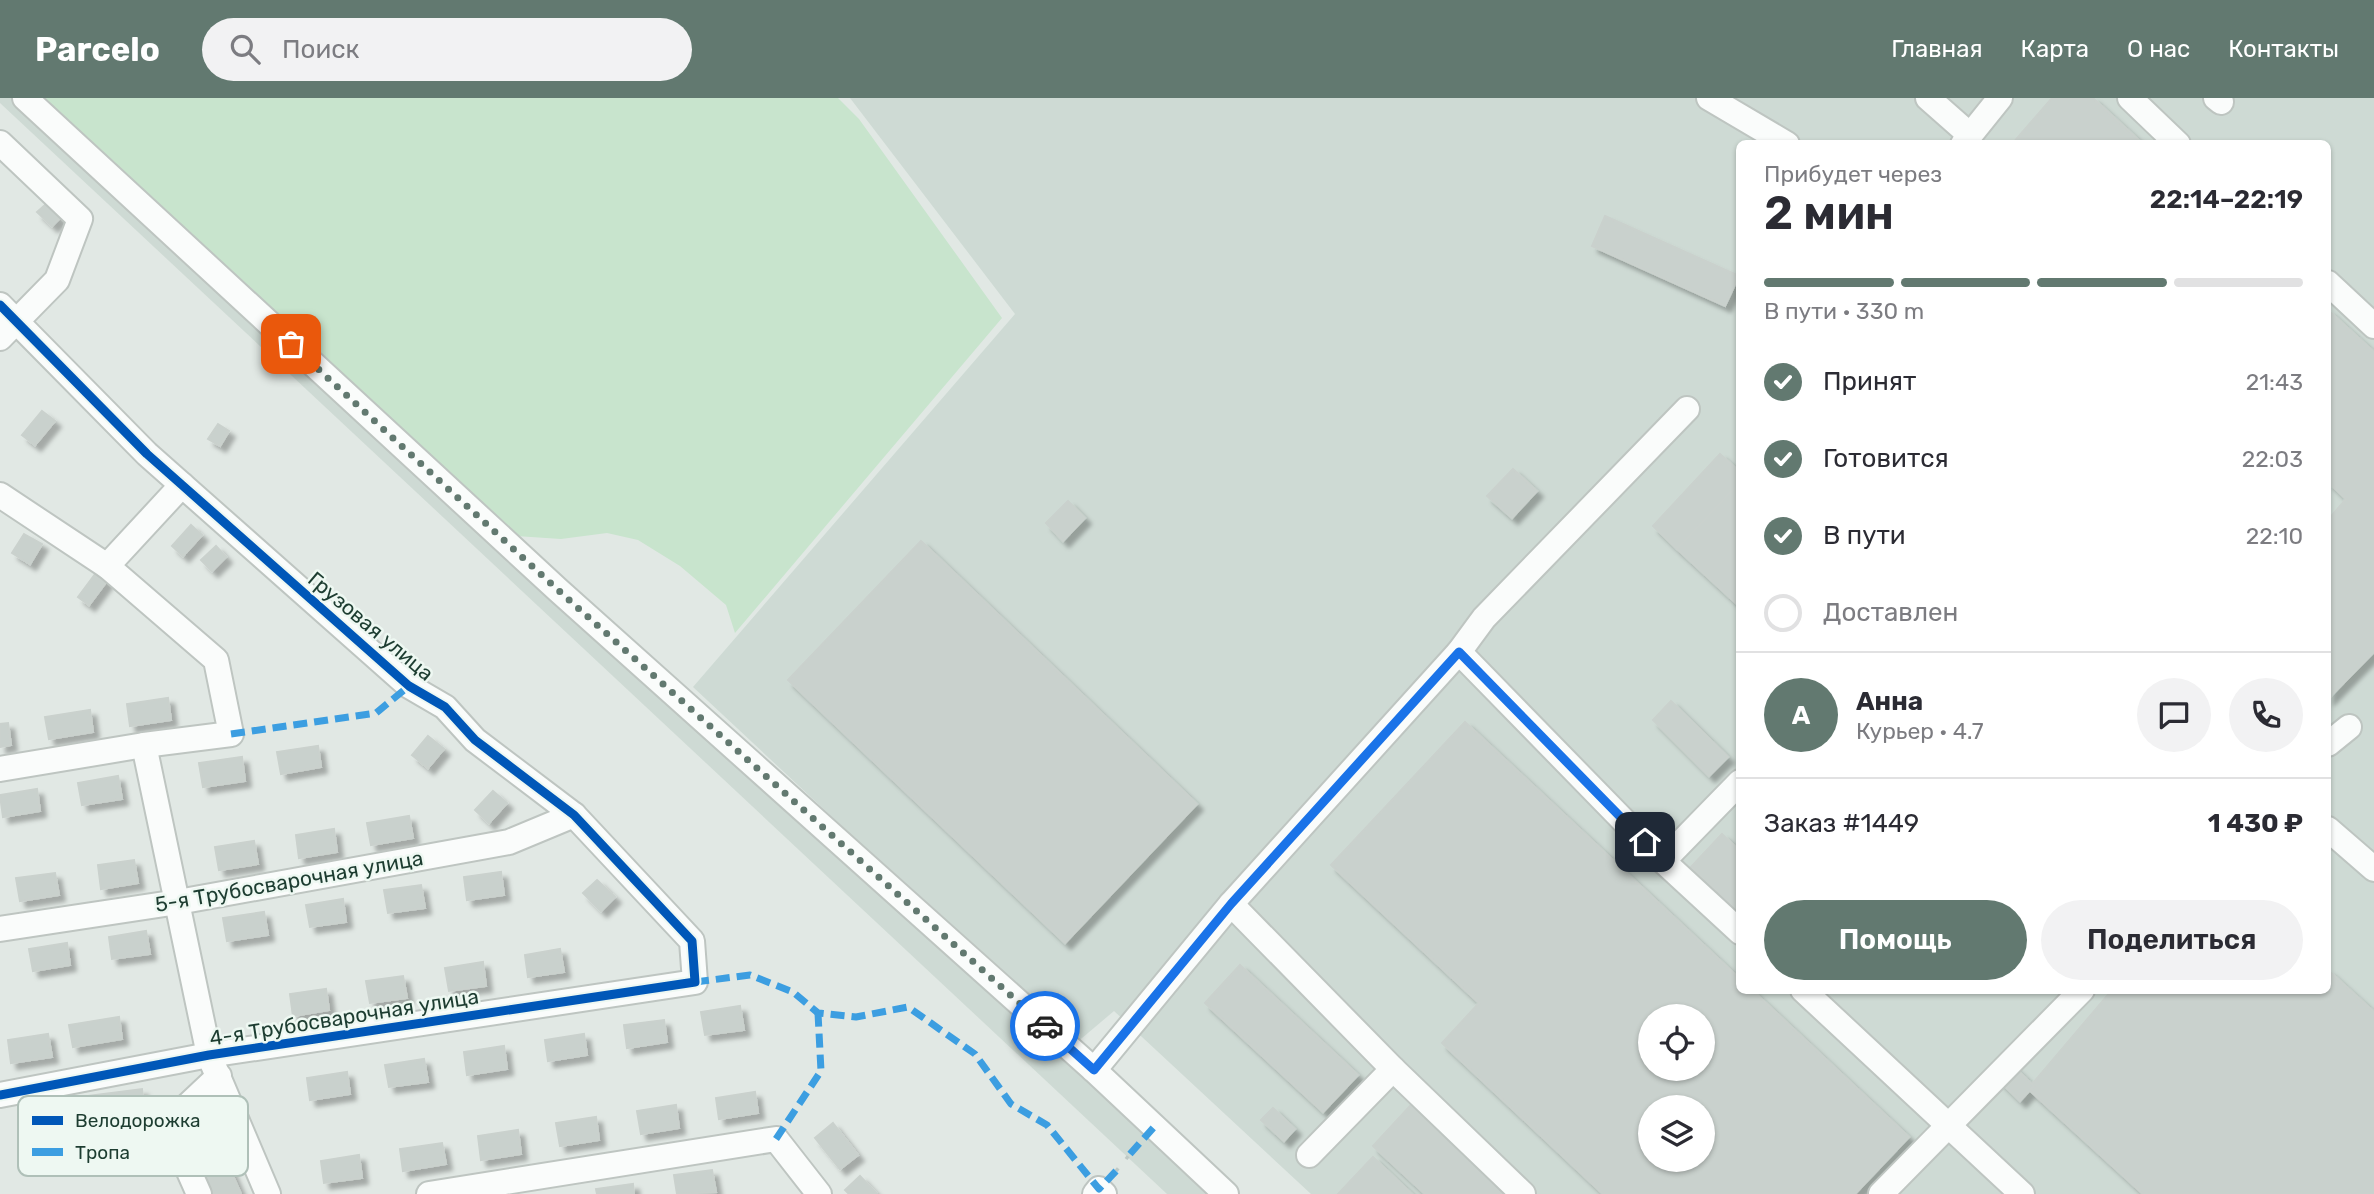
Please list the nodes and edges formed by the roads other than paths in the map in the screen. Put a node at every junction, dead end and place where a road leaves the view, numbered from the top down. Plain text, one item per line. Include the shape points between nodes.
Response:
1 (25, 98) edge
2 (1709, 98) edge
3 (1928, 98) edge
4 (2000, 98) edge
5 (2130, 98) edge
6 (1966, 139) edge
7 (1780, 140) edge
8 (2174, 140) edge
9 (0, 143) edge
10 (2331, 286) edge
11 (6, 321) edge
12 (2374, 327) edge
13 (1687, 409) dead end
14 (182, 485) junction
15 (0, 495) edge
16 (107, 566) junction
17 (1459, 652) junction
18 (2349, 727) dead end
19 (2331, 742) edge
20 (144, 745) junction
21 (0, 769) edge
22 (1736, 786) edge
23 (574, 815) junction
24 (2331, 832) edge
25 (1663, 861) junction
26 (2374, 869) edge
27 (178, 902) junction
28 (1231, 904) junction
29 (1736, 928) edge
30 (0, 929) edge
31 (695, 982) joint
32 (1807, 994) edge
33 (2078, 994) edge
34 (214, 1065) junction
35 (1392, 1069) junction
36 (1094, 1070) junction
37 (0, 1095) edge
38 (190, 1096) edge
39 (227, 1096) edge
40 (1948, 1124) junction
41 (248, 1146) edge
42 (1309, 1155) dead end
43 (191, 1176) edge
44 (199, 1194) edge
45 (268, 1194) edge
46 (429, 1194) edge
47 (819, 1194) edge
48 (1226, 1194) edge
49 (1523, 1194) edge
50 (1881, 1194) edge
51 (2022, 1194) edge

1 - 36 street via 558,590
2 - 7 street
3 - 6 street
4 - 6 street
5 - 8 street
9 - 11 street via 80,219 57,280
10 - 12 street
11 - 14 street, Грузовая улица
13 - 17 street via 1484,618
14 - 16 street
14 - 23 street, Грузовая улица via 409,686 445,707 475,740
15 - 16 street
16 - 20 street via 216,660 231,733
17 - 25 street
17 - 28 street
18 - 19 street
20 - 21 street
20 - 27 street
22 - 25 street
23 - 27 street, 5-я Трубосварочная улица via 509,842
23 - 31 street, Грузовая улица via 692,941
24 - 26 street
25 - 29 street
27 - 30 street, 5-я Трубосварочная улица
27 - 34 street
28 - 35 street
28 - 36 street
31 - 34 street, 4-я Трубосварочная улица
32 - 40 street
33 - 40 street
34 - 37 street, 4-я Трубосварочная улица
34 - 38 street
34 - 39 street
35 - 42 street
35 - 49 street
36 - 48 street
40 - 50 street
40 - 51 street
41 - 45 street
43 - 44 street
46 - 47 street via 776,1139

